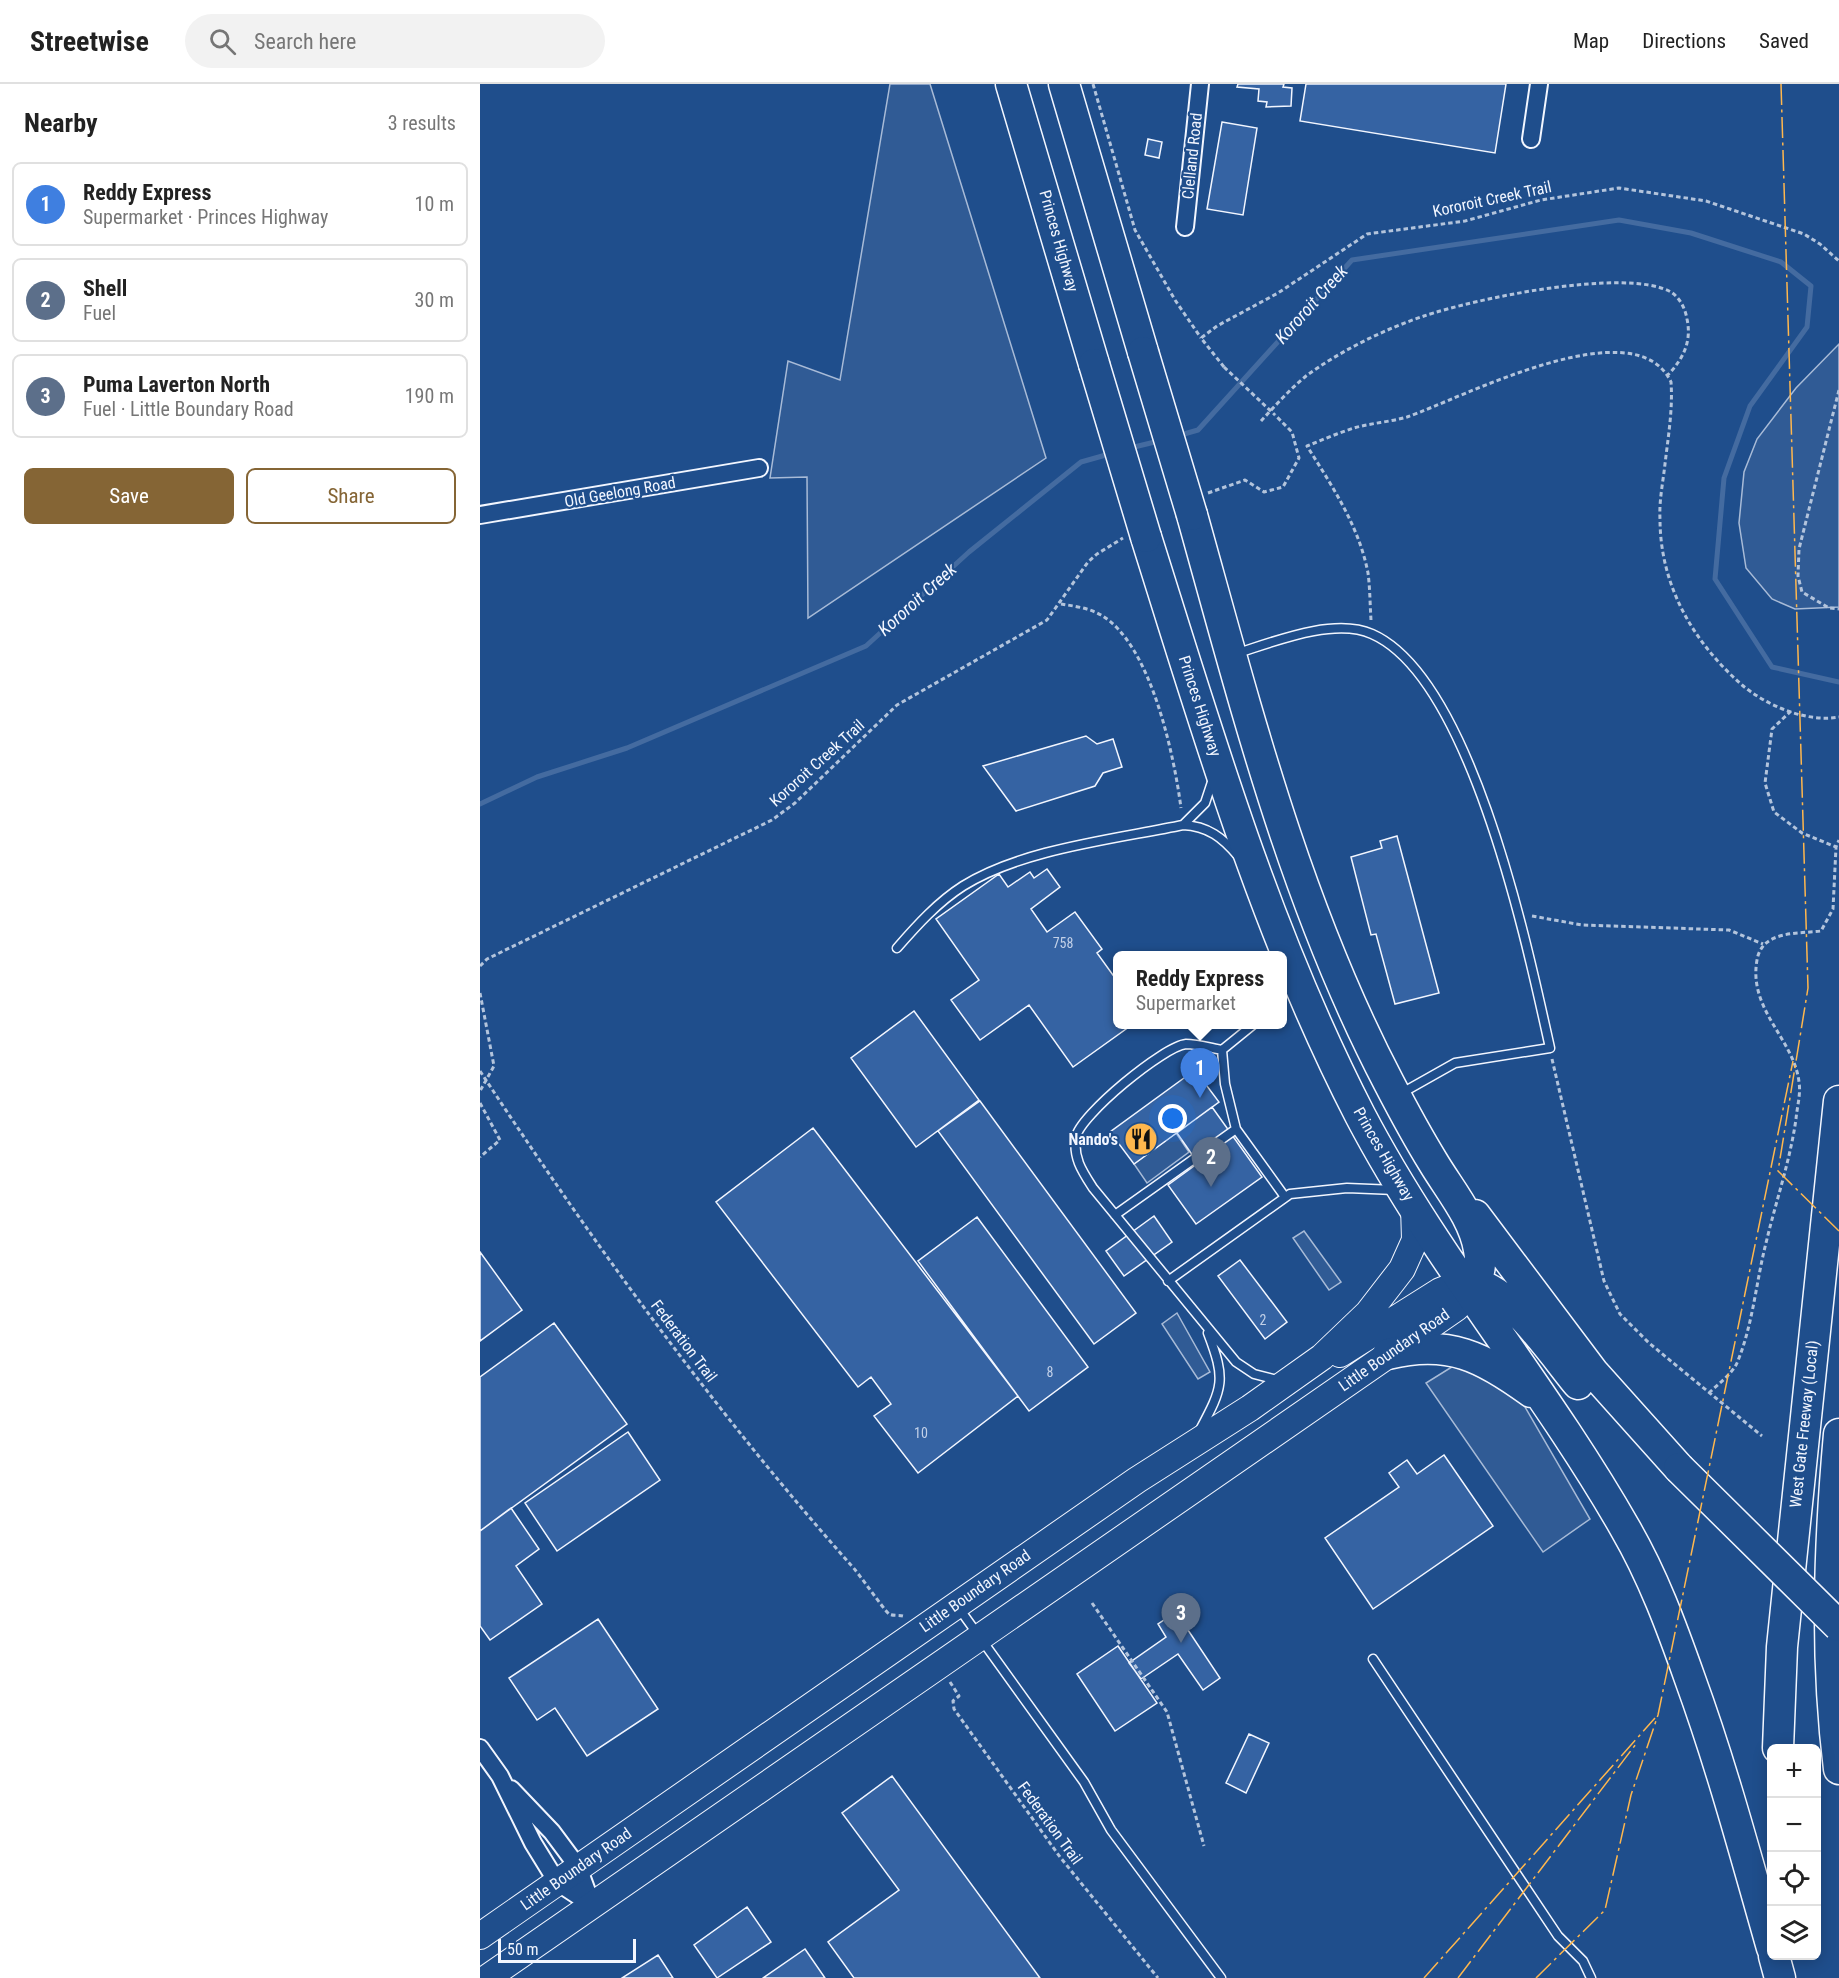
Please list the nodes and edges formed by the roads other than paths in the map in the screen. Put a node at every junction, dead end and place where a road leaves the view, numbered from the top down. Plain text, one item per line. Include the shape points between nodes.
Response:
1 (1011, 84) edge
2 (1064, 84) edge
3 (1200, 84) edge
4 (1539, 84) edge
5 (1531, 139) dead end
6 (1185, 227) dead end
7 (759, 468) dead end
8 (480, 515) edge
9 (1232, 655) junction
10 (1214, 750) junction
11 (1184, 825) junction
12 (1257, 879) junction
13 (897, 948) dead end
14 (1280, 951) edge
15 (1287, 970) edge
16 (1248, 1029) edge
17 (1362, 1032) junction
18 (1222, 1050) junction
19 (1338, 1070) junction
20 (1396, 1096) junction
21 (1839, 1101) edge
22 (1236, 1129) junction
23 (1432, 1161) junction
24 (1285, 1197) junction
25 (1409, 1199) junction
26 (1114, 1215) junction
27 (1168, 1281) junction
28 (1470, 1286) junction
29 (1205, 1326) junction
30 (1388, 1354) junction
31 (1297, 1375) junction
32 (1546, 1402) junction
33 (1839, 1434) edge
34 (1191, 1447) junction
35 (1679, 1468) junction
36 (956, 1605) junction
37 (1839, 1626) edge
38 (979, 1637) junction
39 (1373, 1659) dead end
40 (1778, 1744) edge
41 (480, 1748) edge
42 (1839, 1768) edge
43 (500, 1776) junction
44 (567, 1875) junction
45 (592, 1905) junction
46 (1767, 1930) edge
47 (480, 1936) edge
48 (1775, 1960) edge
49 (1794, 1960) edge
50 (487, 1978) edge
51 (1221, 1978) edge
52 (1591, 1978) edge
53 (1780, 1978) edge
54 (1797, 1978) edge

1 - 10 highway, Princes Highway, bridge
2 - 9 highway, bridge
3 - 6 street, Clelland Road
4 - 5 street
7 - 8 street, Old Geelong Road
9 - 17 highway via 1308,902
9 - 20 lane via 1326,629 1372,634 1406,659 1459,737 1518,912 1550,1048 1455,1064
10 - 11 lane via 1211,791
10 - 12 highway, Princes Highway
11 - 12 lane via 1201,826 1218,836
11 - 13 lane via 1002,867 963,886 925,916
12 - 14 highway, Princes Highway
15 - 19 highway, Princes Highway
16 - 18 lane
17 - 19 highway via 1358,1062
17 - 20 highway
18 - 22 lane
18 - 26 lane via 1184,1044 1159,1058 1086,1119 1077,1134 1075,1154 1079,1167
19 - 25 highway, Princes Highway
20 - 23 highway
21 - 40 highway, West Gate Freeway (Local) via 1788,1579
22 - 24 lane
22 - 26 lane
23 - 28 highway via 1475,1236 1480,1260
23 - 35 highway via 1593,1372
24 - 25 lane via 1347,1188
24 - 27 lane
25 - 28 highway, Princes Highway
25 - 31 main road, Little Boundary Road via 1414,1244 1397,1277 1368,1313
26 - 27 lane
27 - 29 lane
28 - 30 main road, Little Boundary Road via 1456,1308
28 - 31 main road via 1440,1290 1356,1346
28 - 32 highway, Princes Highway
28 - 35 highway via 1508,1300 1628,1436
29 - 31 lane via 1244,1369
29 - 34 lane via 1217,1356 1220,1388
30 - 32 highway via 1424,1348 1466,1353 1499,1368
30 - 38 main road, Little Boundary Road
31 - 34 main road, Little Boundary Road
32 - 46 highway, Princes Highway via 1625,1528 1674,1633 1723,1774
33 - 42 highway via 1829,1565 1829,1644
34 - 36 main road, Little Boundary Road
35 - 37 highway, bridge
36 - 38 lane
36 - 44 main road, Little Boundary Road
38 - 45 main road, Little Boundary Road
38 - 51 lane via 1084,1782 1111,1830
39 - 52 lane via 1558,1936 1583,1961
41 - 43 street
43 - 44 street via 532,1843
43 - 44 street via 552,1832
44 - 45 street
44 - 45 street
44 - 47 main road, Little Boundary Road
45 - 50 main road, Little Boundary Road
48 - 53 highway
49 - 54 highway

